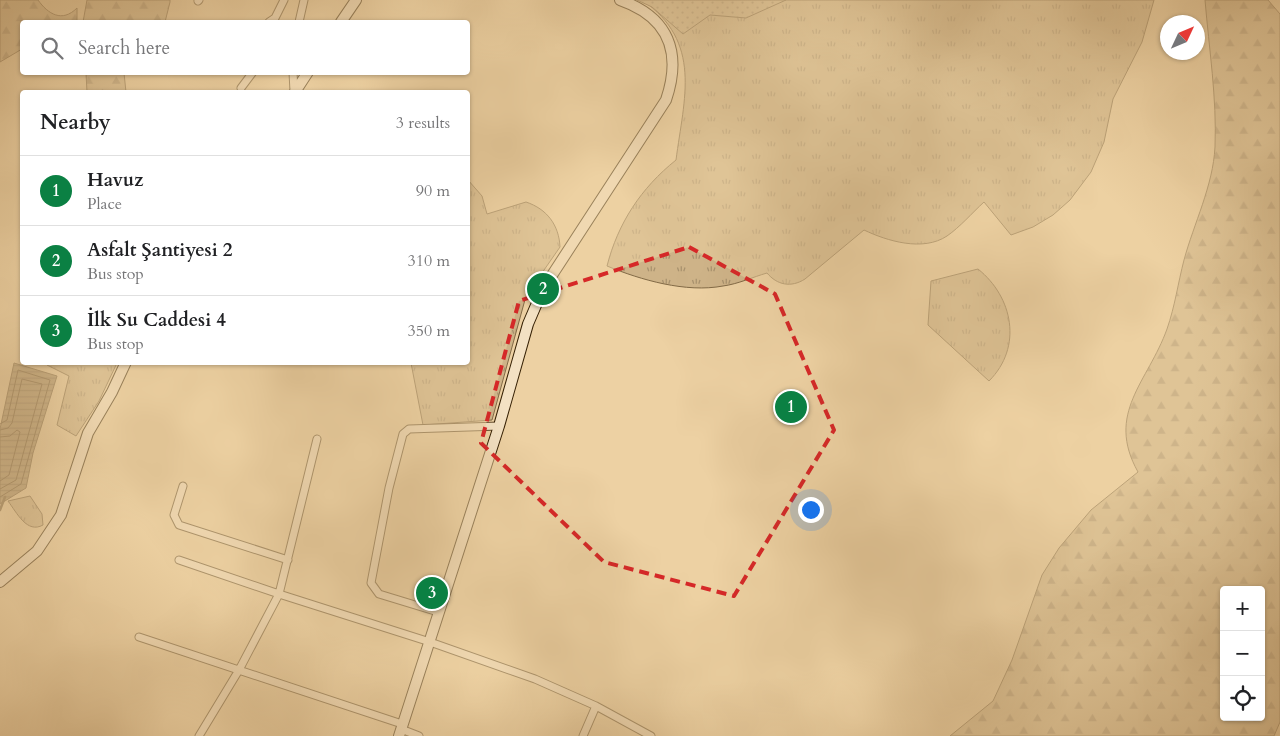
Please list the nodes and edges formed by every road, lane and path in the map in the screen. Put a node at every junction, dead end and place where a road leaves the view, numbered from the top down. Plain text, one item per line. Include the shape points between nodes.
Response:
1 (284, 0) edge
2 (304, 0) edge
3 (356, 0) edge
4 (620, 0) edge
5 (272, 20) edge
6 (299, 20) edge
7 (342, 20) edge
8 (251, 75) edge
9 (293, 75) edge
10 (306, 75) edge
11 (242, 88) dead end
12 (295, 90) edge
13 (296, 90) edge
14 (125, 365) edge
15 (499, 426) junction
16 (317, 439) dead end
17 (183, 486) dead end
18 (179, 560) dead end
19 (288, 560) junction
20 (0, 582) edge
21 (279, 594) junction
22 (438, 612) junction
23 (139, 637) dead end
24 (430, 642) junction
25 (239, 670) junction
26 (596, 706) junction
27 (401, 729) edge
28 (199, 736) edge
29 (419, 736) edge
30 (583, 736) edge
31 (651, 736) edge

1 - 5 street
2 - 6 street
3 - 7 street
4 - 15 street via 638,7 664,32 673,60 672,80 666,100 543,290 528,324
8 - 11 street
9 - 12 street
10 - 13 street
14 - 20 street via 88,433 61,515 36,551
15 - 22 street
15 - 22 street via 410,429 403,434 371,584 379,594
16 - 19 street
17 - 19 street via 174,516 179,525
18 - 21 street
19 - 21 street
21 - 24 street
21 - 25 street
22 - 24 street
23 - 25 street
24 - 26 street via 535,679
24 - 27 street
25 - 27 street
25 - 28 street
26 - 30 street
26 - 31 street
27 - 29 street

